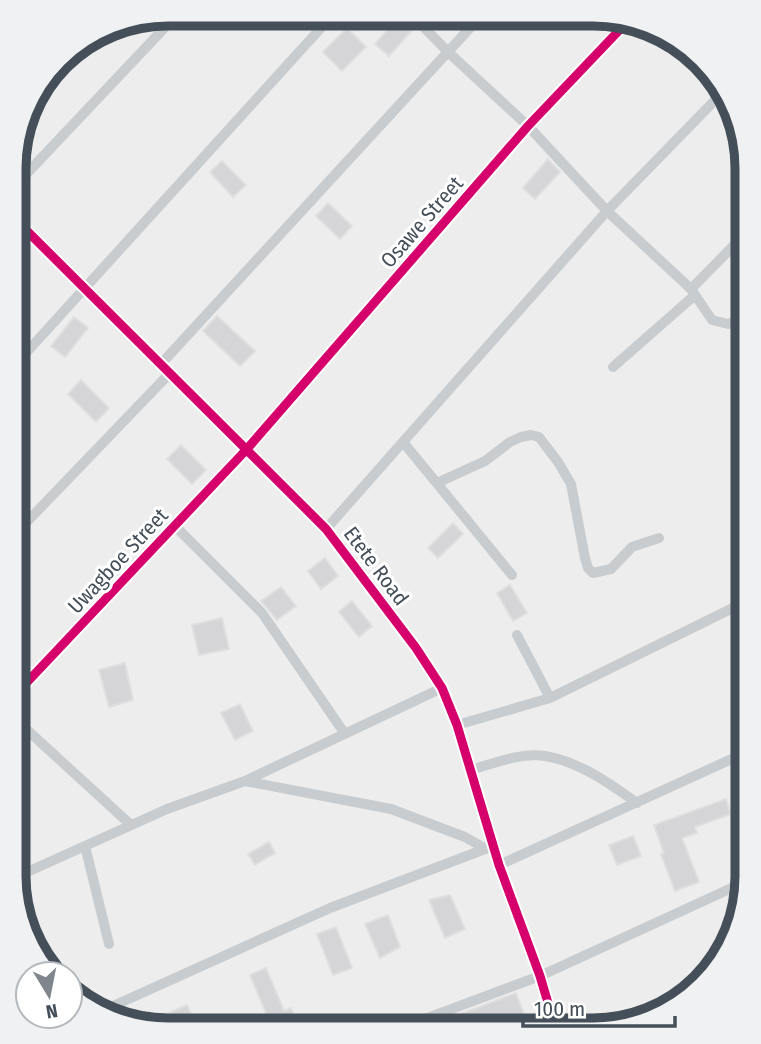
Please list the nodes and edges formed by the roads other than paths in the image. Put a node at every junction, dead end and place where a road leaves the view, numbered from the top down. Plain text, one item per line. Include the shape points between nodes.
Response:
1 (166, 26) edge
2 (323, 26) edge
3 (423, 26) edge
4 (472, 26) edge
5 (620, 29) edge
6 (448, 52) junction
7 (716, 99) edge
8 (528, 126) junction
9 (26, 174) edge
10 (607, 211) junction
11 (26, 230) edge
12 (735, 245) edge
13 (84, 289) junction
14 (693, 292) junction
15 (735, 321) edge
16 (26, 353) edge
17 (161, 364) junction
18 (613, 367) dead end
19 (170, 373) junction
20 (403, 442) junction
21 (247, 449) junction
22 (437, 483) junction
23 (26, 523) edge
24 (175, 526) junction
25 (326, 529) junction
26 (659, 538) dead end
27 (512, 575) dead end
28 (734, 607) edge
29 (517, 635) dead end
30 (26, 683) edge
31 (442, 688) junction
32 (550, 698) junction
33 (457, 725) junction
34 (26, 730) edge
35 (345, 734) junction
36 (734, 758) edge
37 (470, 770) junction
38 (245, 781) junction
39 (637, 803) junction
40 (131, 825) junction
41 (85, 846) junction
42 (490, 847) junction
43 (499, 865) junction
44 (26, 873) edge
45 (734, 887) edge
46 (109, 944) dead end
47 (540, 976) junction
48 (113, 1006) edge
49 (430, 1018) edge
50 (552, 1018) edge

1 - 9 street
2 - 13 street
3 - 6 street
4 - 6 street
5 - 8 street, Osawe Street
6 - 8 street
6 - 17 street
7 - 10 street
8 - 10 street
8 - 21 street, Osawe Street
10 - 14 street
10 - 20 street
11 - 13 street, Etete Road
12 - 14 street
13 - 16 street
13 - 17 street, Etete Road
14 - 15 street via 712,320
14 - 18 street
17 - 19 street, Etete Road
19 - 21 street, Etete Road
19 - 23 street
20 - 22 street
20 - 25 street
21 - 24 street, Uwagboe Street
21 - 25 street, Etete Road
22 - 26 street via 531,435 538,437 558,462 570,484 588,568 593,573 611,569 632,548
22 - 27 street
24 - 30 street, Uwagboe Street
24 - 35 street via 262,613
25 - 31 street, Etete Road
28 - 32 street
29 - 32 street
31 - 33 street, Etete Road
31 - 35 street
32 - 33 street
33 - 37 street, Etete Road
34 - 40 street
35 - 38 street
36 - 39 street
37 - 39 street via 544,756 595,774
37 - 42 street, Etete Road
38 - 40 street
38 - 42 street via 391,809
39 - 43 street
40 - 41 street
41 - 44 street
41 - 46 street
42 - 43 street, Etete Road
42 - 48 street via 330,908
43 - 47 street, Etete Road
45 - 47 street
47 - 49 street
47 - 50 street, Etete Road

